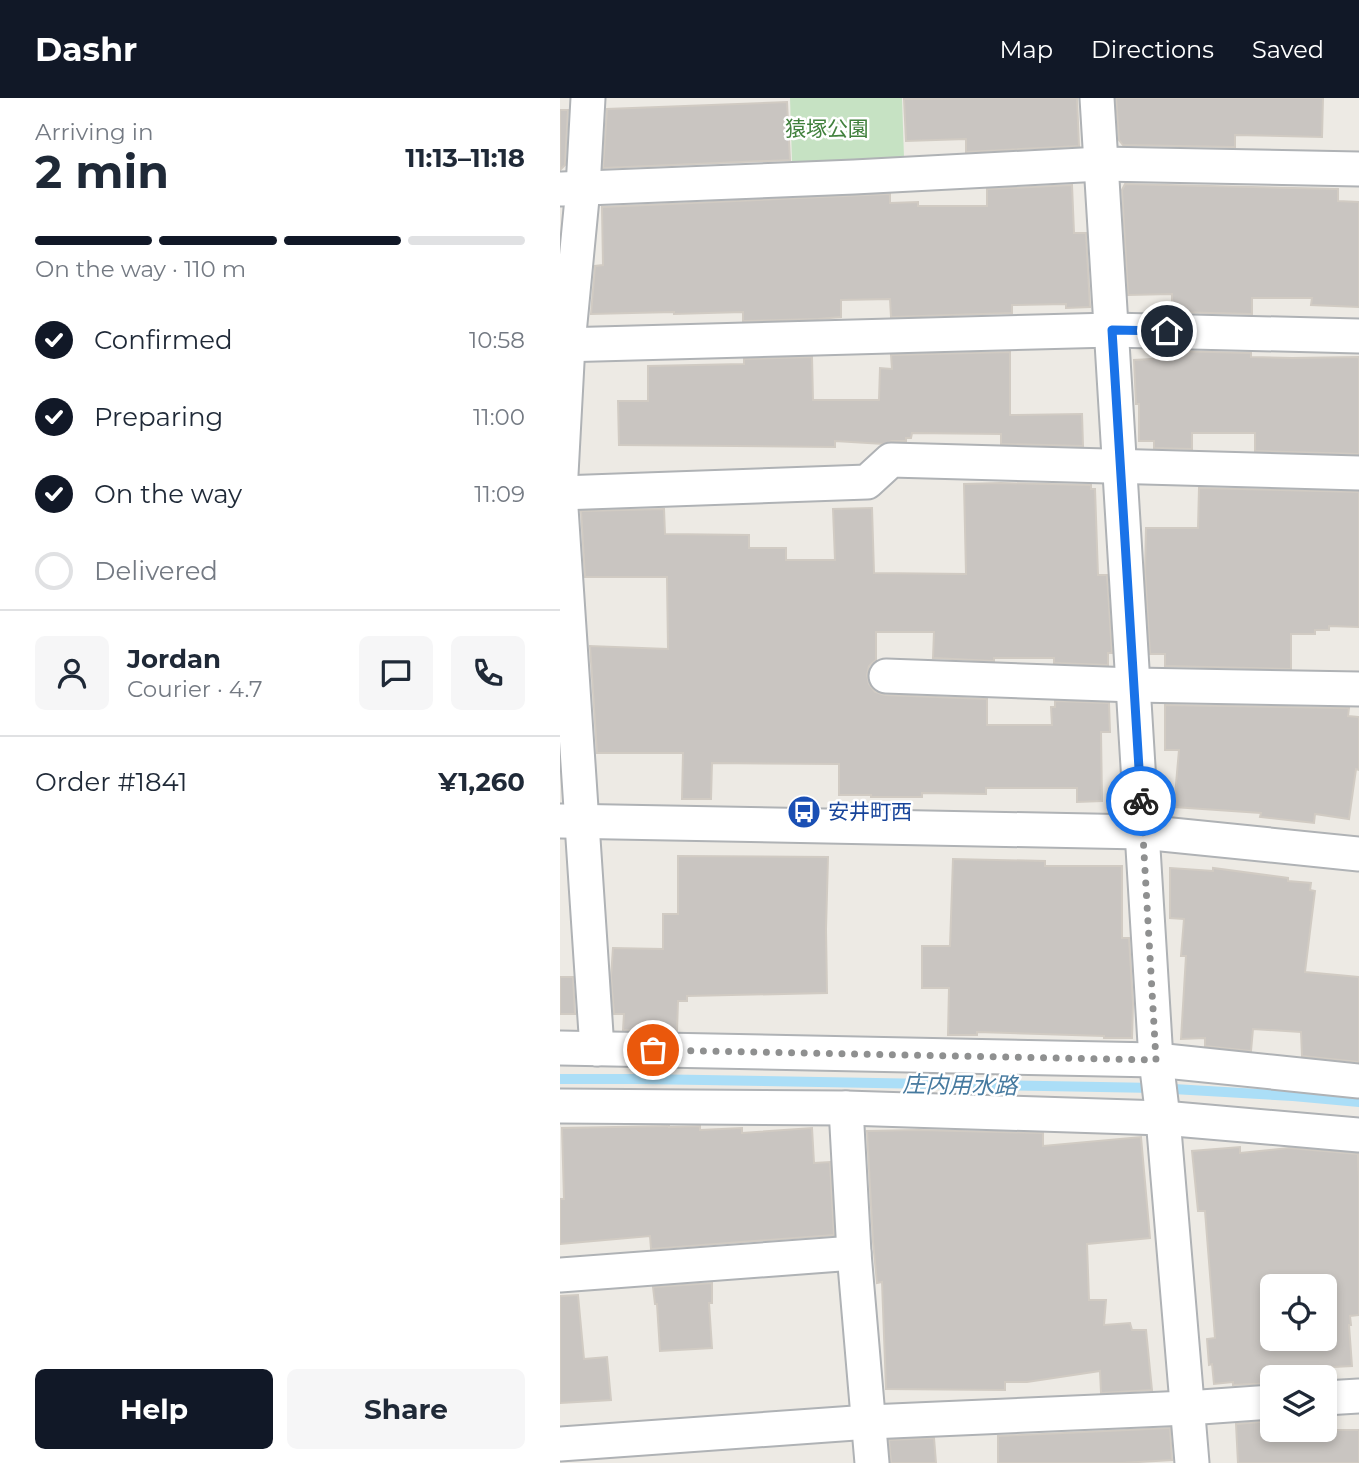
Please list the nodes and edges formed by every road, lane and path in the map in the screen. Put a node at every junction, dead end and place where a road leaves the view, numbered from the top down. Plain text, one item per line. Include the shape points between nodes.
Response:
1 (588, 98) edge
2 (1097, 98) edge
3 (1101, 164) junction
4 (1359, 169) edge
5 (572, 188) edge
6 (1112, 330) junction
7 (1359, 336) edge
8 (564, 345) edge
9 (1121, 466) junction
10 (1359, 473) edge
11 (560, 494) edge
12 (886, 676) dead end
13 (1134, 684) junction
14 (1359, 690) edge
15 (571, 821) edge
16 (1142, 832) junction
17 (1359, 855) edge
18 (560, 1048) edge
19 (597, 1049) junction
20 (1359, 1081) edge
21 (1160, 1088) junction
22 (560, 1106) edge
23 (845, 1108) junction
24 (1359, 1135) edge
25 (854, 1253) junction
26 (560, 1275) edge
27 (1359, 1396) edge
28 (1337, 1397) edge
29 (1260, 1403) edge
30 (1187, 1408) junction
31 (869, 1422) junction
32 (560, 1444) edge
33 (872, 1463) edge
34 (1192, 1463) edge

1 - 5 street
2 - 3 street
3 - 4 street
3 - 5 street
3 - 6 street
5 - 8 street
6 - 7 street
6 - 8 street
6 - 9 street
8 - 11 street
9 - 10 street
9 - 11 street via 891,460 867,482
9 - 13 street
11 - 15 street
12 - 13 street
13 - 14 street
13 - 16 street
15 - 16 street
15 - 19 street
16 - 17 street
16 - 21 street
18 - 19 street
19 - 21 street
20 - 21 street
21 - 23 street
21 - 24 street
21 - 30 street
22 - 23 street
23 - 25 street
25 - 26 street
25 - 31 street
27 - 28 street
29 - 30 street
30 - 31 street
30 - 34 street
31 - 32 street
31 - 33 street

